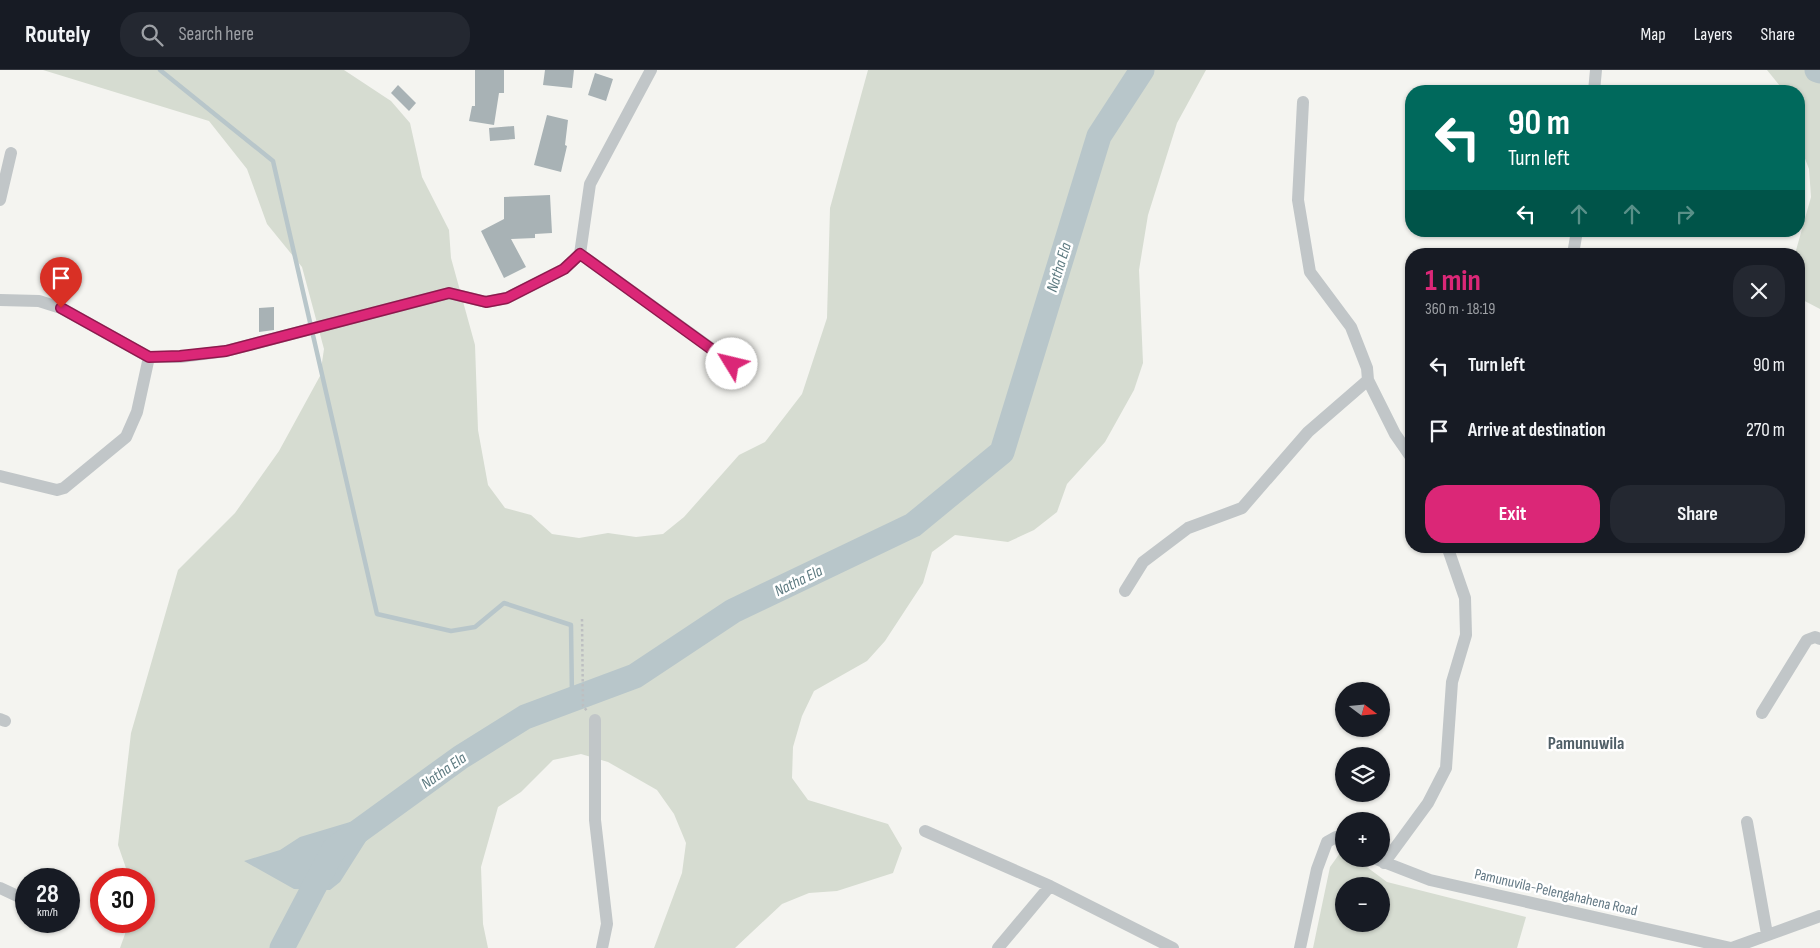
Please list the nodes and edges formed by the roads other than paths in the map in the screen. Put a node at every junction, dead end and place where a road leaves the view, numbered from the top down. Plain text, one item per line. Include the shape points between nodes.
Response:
1 (651, 70) edge
2 (1596, 70) edge
3 (1595, 85) edge
4 (1303, 102) dead end
5 (11, 153) dead end
6 (0, 200) edge
7 (580, 254) junction
8 (0, 300) edge
9 (149, 357) junction
10 (732, 364) dead end
11 (1368, 380) junction
12 (1405, 448) edge
13 (0, 476) edge
14 (1449, 553) edge
15 (1125, 591) dead end
16 (1820, 639) edge
17 (1762, 712) dead end
18 (595, 720) dead end
19 (1747, 822) dead end
20 (924, 831) dead end
21 (1335, 838) edge
22 (1390, 849) edge
23 (1390, 865) edge
24 (1050, 886) junction
25 (0, 888) edge
26 (15, 895) edge
27 (1820, 916) edge
28 (1767, 934) junction
29 (1148, 943) edge
30 (602, 948) edge
31 (998, 948) edge
32 (1173, 948) edge
33 (1300, 948) edge
34 (1732, 948) edge

1 - 7 street via 590,184
2 - 3 street
4 - 11 street via 1298,200 1310,272 1351,327 1367,368
5 - 6 street
7 - 9 street via 564,269 507,298 486,302 449,293 226,351
7 - 10 street
8 - 9 street via 40,301 61,308
9 - 13 street via 137,412 126,436 64,488 57,490
11 - 12 street
11 - 15 street via 1308,432 1242,508 1188,528 1143,562
14 - 22 street via 1465,598 1466,634 1452,682 1446,768 1428,803
16 - 17 street via 1808,640
18 - 30 street via 595,820 607,924
19 - 28 street
20 - 24 street
21 - 33 street via 1327,842 1317,869
23 - 34 street, Pamunuvila-Pelengahahena Road via 1430,880
24 - 29 street
24 - 31 street
25 - 26 street
27 - 28 street, Pamunuvila-Pelengahahena Road
28 - 34 street, Pamunuvila-Pelengahahena Road
29 - 32 street

